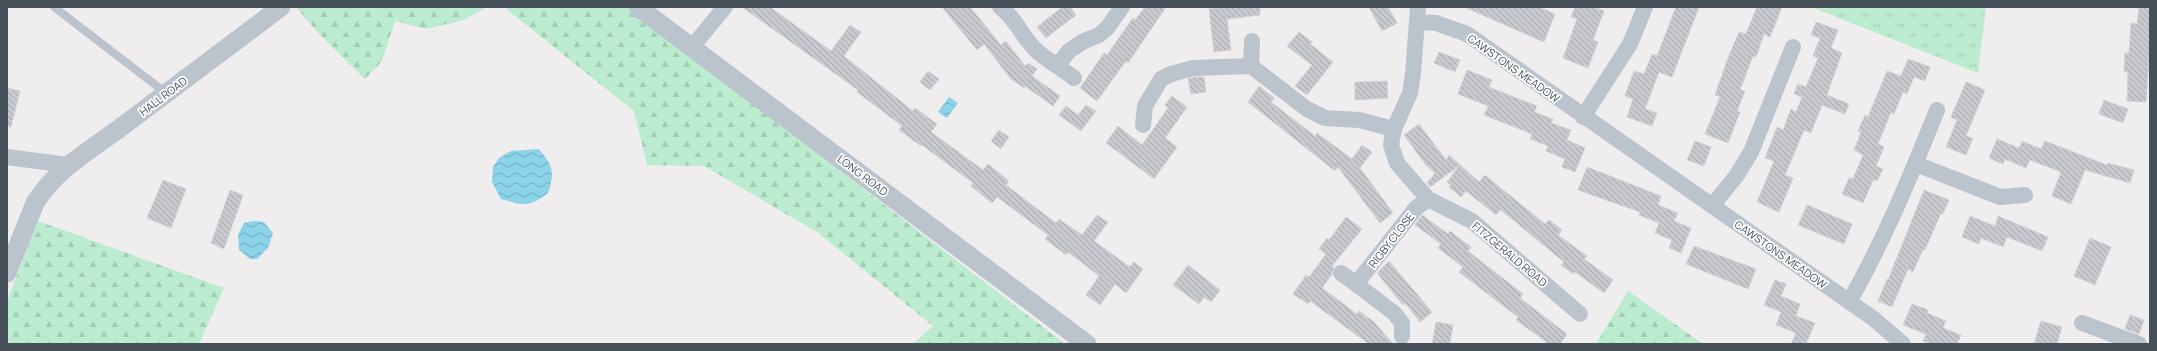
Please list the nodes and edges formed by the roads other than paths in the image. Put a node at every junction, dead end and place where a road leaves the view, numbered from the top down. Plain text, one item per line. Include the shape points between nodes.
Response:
1 (54, 7) edge
2 (281, 7) edge
3 (638, 7) edge
4 (725, 7) edge
5 (1000, 7) edge
6 (1122, 7) edge
7 (1645, 7) edge
8 (1418, 14) edge
9 (1252, 41) dead end
10 (692, 47) junction
11 (1793, 47) dead end
12 (1058, 65) junction
13 (1250, 66) junction
14 (1074, 78) dead end
15 (166, 94) junction
16 (1937, 110) dead end
17 (1583, 116) junction
18 (1143, 125) dead end
19 (1394, 129) junction
20 (7, 157) edge
21 (30, 162) junction
22 (1916, 164) junction
23 (68, 165) junction
24 (47, 186) junction
25 (2026, 196) dead end
26 (1428, 199) junction
27 (1712, 206) junction
28 (1341, 273) dead end
29 (7, 274) edge
30 (1356, 284) junction
31 (1849, 302) junction
32 (1580, 314) dead end
33 (2082, 323) dead end
34 (1402, 336) dead end
35 (1087, 344) edge
36 (1903, 344) edge
37 (2139, 344) edge

1 - 15 lane
2 - 15 street, HALL ROAD
3 - 10 street, LONG ROAD
4 - 10 street
5 - 12 street via 1010,14 1018,30 1035,49
6 - 12 street via 1108,27 1099,35 1069,51
7 - 17 street via 1630,44
8 - 17 street, CAWSTONS MEADOW via 1467,34
8 - 19 street, FITZGERALD ROAD via 1410,93
9 - 13 street
10 - 35 street, LONG ROAD
11 - 27 street via 1751,152 1737,175
12 - 14 street
13 - 18 street via 1193,68 1161,79 1145,106
13 - 19 street via 1307,109 1325,118 1359,120
15 - 23 street, HALL ROAD
16 - 22 street
17 - 27 street, CAWSTONS MEADOW
19 - 26 street, FITZGERALD ROAD via 1391,144 1397,163
20 - 21 street
21 - 23 street
21 - 24 street
22 - 25 street via 2000,197
22 - 31 street via 1864,277
23 - 24 street, HALL ROAD
24 - 29 street, HALL ROAD via 35,203
26 - 30 street, RIGBY CLOSE via 1416,208
26 - 32 street, FITZGERALD ROAD via 1472,221
27 - 31 street, CAWSTONS MEADOW
28 - 30 street
30 - 34 street via 1394,313 1402,323
31 - 36 street, CAWSTONS MEADOW
33 - 37 street

